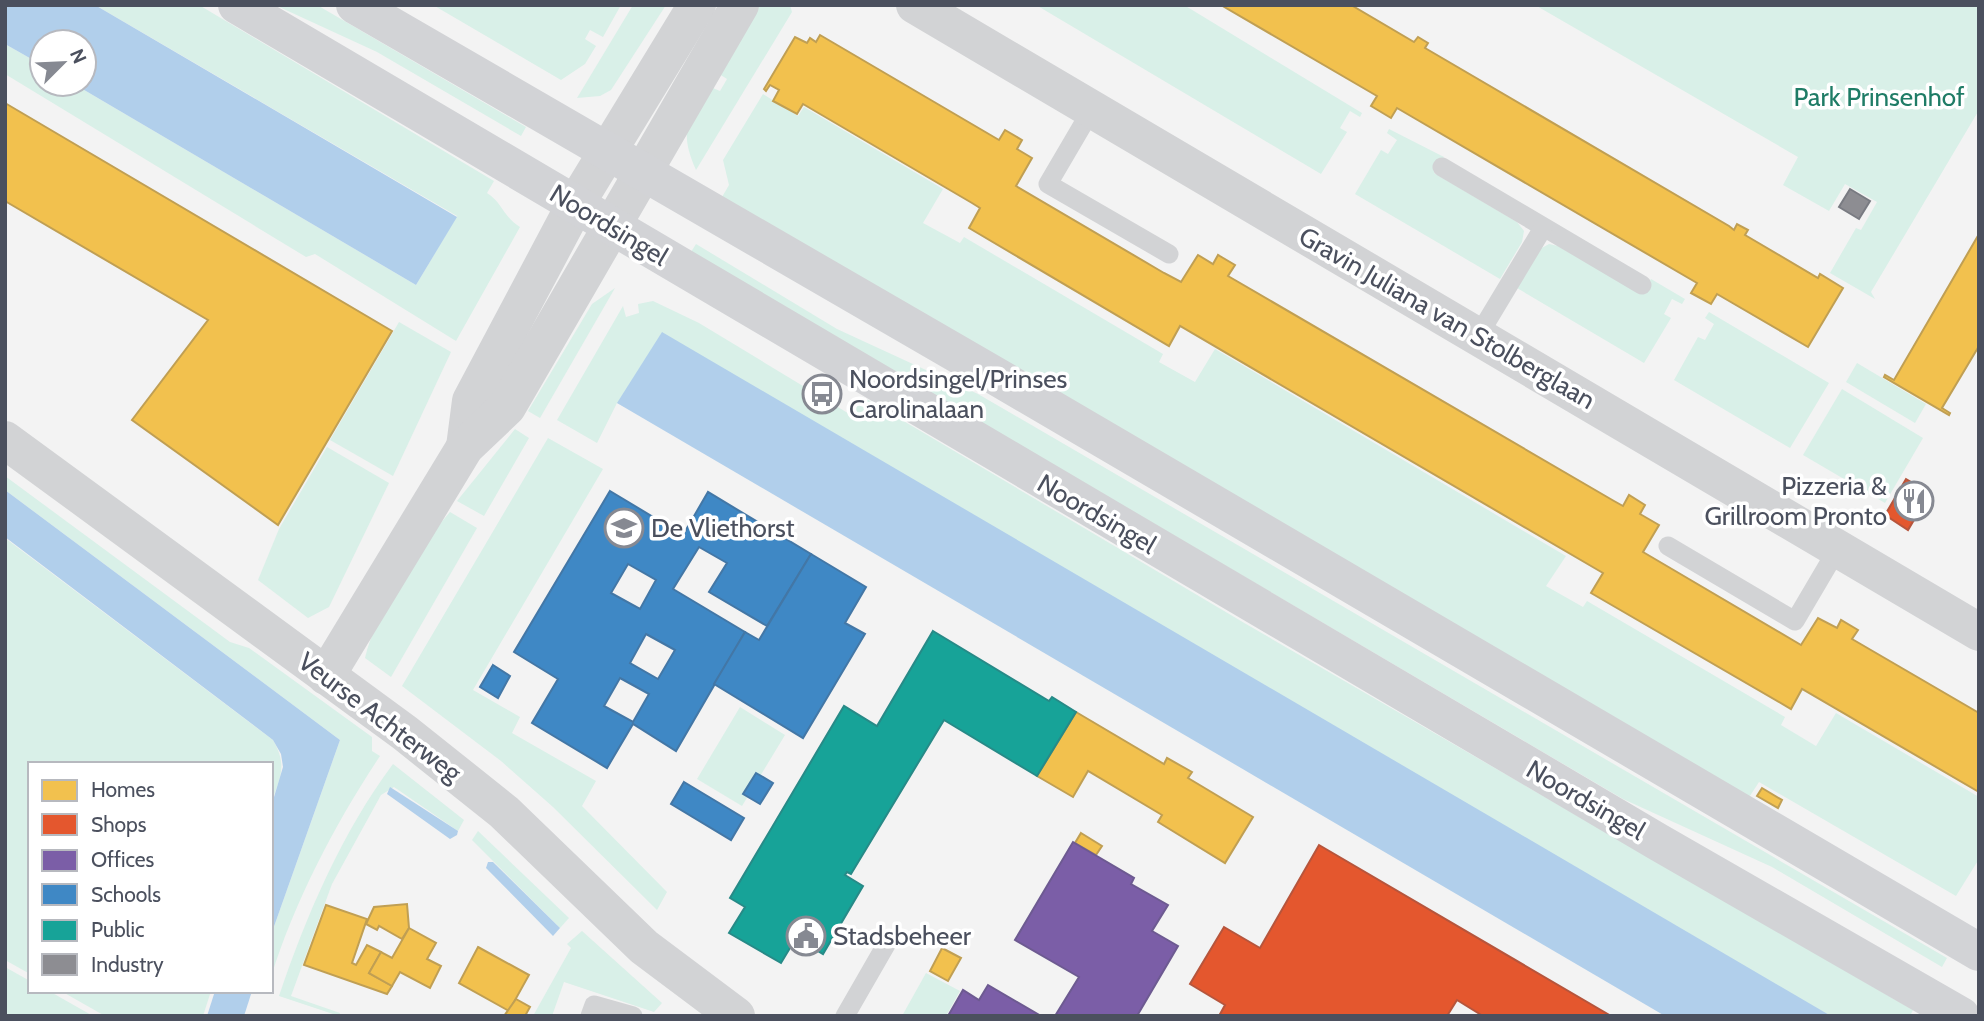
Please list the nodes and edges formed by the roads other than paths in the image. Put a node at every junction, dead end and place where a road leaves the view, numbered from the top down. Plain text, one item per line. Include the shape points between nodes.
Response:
1 (237, 5) edge
2 (355, 5) edge
3 (697, 5) edge
4 (740, 5) edge
5 (915, 5) edge
6 (1092, 110) junction
7 (607, 152) junction
8 (1442, 167) dead end
9 (640, 172) junction
10 (575, 205) junction
11 (610, 226) junction
12 (1543, 228) junction
13 (1169, 254) dead end
14 (1642, 285) dead end
15 (1478, 337) junction
16 (5, 440) edge
17 (465, 447) junction
18 (1668, 546) dead end
19 (1838, 548) junction
20 (1979, 632) edge
21 (326, 677) junction
22 (887, 943) dead end
23 (1979, 953) edge
24 (710, 1009) edge
25 (590, 1016) edge
26 (632, 1016) edge
27 (845, 1016) edge
28 (1961, 1016) edge

1 - 10 main road, Noordsingel
2 - 7 main road
3 - 7 street
4 - 9 street
5 - 6 street, Gravin Juliana van Stolberglaan
6 - 13 lane via 1048,184
6 - 15 street, Gravin Juliana van Stolberglaan
7 - 9 main road
7 - 10 street
8 - 12 lane
9 - 11 street
9 - 23 main road
10 - 11 main road, Noordsingel
10 - 17 street via 471,401
11 - 17 street via 507,407
11 - 28 main road, Noordsingel
12 - 14 lane
12 - 15 lane
15 - 19 street, Gravin Juliana van Stolberglaan
16 - 21 street, Veurse Achterweg
17 - 21 street
18 - 19 lane via 1795,621
19 - 20 street, Gravin Juliana van Stolberglaan
21 - 24 street, Veurse Achterweg via 378,711 504,812
22 - 27 lane
25 - 26 lane via 594,1005

